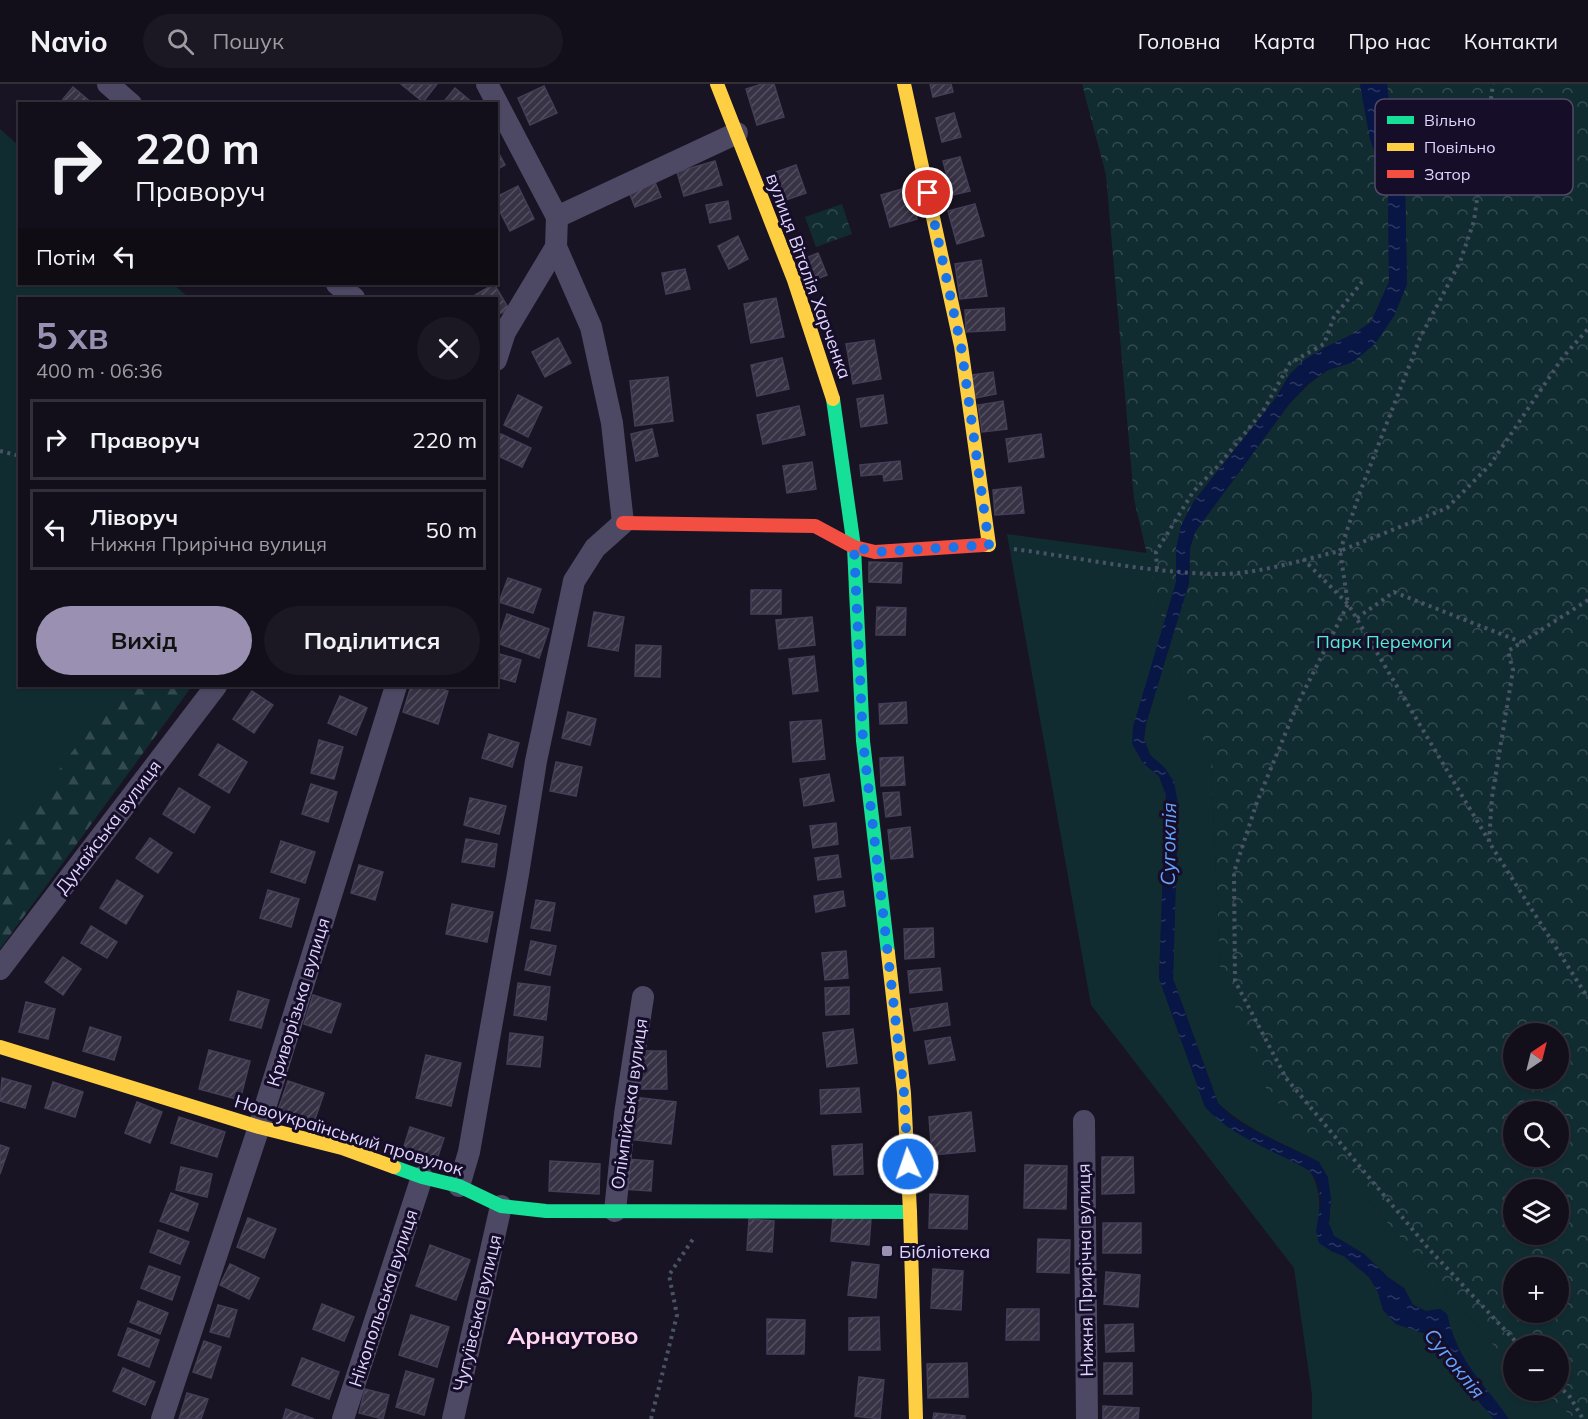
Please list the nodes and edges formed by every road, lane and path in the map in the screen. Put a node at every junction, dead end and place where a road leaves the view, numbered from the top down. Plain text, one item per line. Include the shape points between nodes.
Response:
1 (108, 84) edge
2 (487, 84) edge
3 (717, 84) edge
4 (904, 84) edge
5 (1493, 84) edge
6 (1491, 99) edge
7 (128, 102) edge
8 (496, 102) edge
9 (498, 105) edge
10 (737, 133) junction
11 (1478, 195) edge
12 (557, 218) junction
13 (556, 247) junction
14 (1362, 282) dead end
15 (338, 285) edge
16 (353, 297) edge
17 (1588, 329) edge
18 (501, 335) edge
19 (498, 350) edge
20 (0, 451) edge
21 (18, 456) edge
22 (623, 523) junction
23 (989, 545) junction
24 (854, 547) junction
25 (1340, 551) junction
26 (1303, 559) junction
27 (1160, 569) junction
28 (1588, 600) edge
29 (1348, 604) junction
30 (1357, 618) junction
31 (1521, 642) junction
32 (215, 687) edge
33 (396, 687) edge
34 (1490, 842) junction
35 (0, 969) edge
36 (643, 997) dead end
37 (1588, 998) edge
38 (0, 1047) edge
39 (1084, 1121) dead end
40 (259, 1127) junction
41 (422, 1178) junction
42 (459, 1186) junction
43 (501, 1206) junction
44 (712, 1210) junction
45 (615, 1211) junction
46 (910, 1212) junction
47 (1510, 1335) edge
48 (1569, 1396) edge
49 (162, 1419) edge
50 (343, 1419) edge
51 (453, 1419) edge
52 (651, 1419) edge
53 (916, 1419) edge
54 (1087, 1419) edge
55 (1583, 1419) edge

1 - 7 street
2 - 8 street
3 - 10 street, вулиця Віталія Харченка
4 - 23 street via 961,346
5 - 6 path
9 - 12 street
10 - 12 street
10 - 24 street, вулиця Віталія Харченка via 794,280 833,400
11 - 25 path via 1474,221 1460,262 1420,338
12 - 13 street
13 - 18 street
13 - 22 street via 591,327 612,423
14 - 27 path via 1334,317 1324,344 1290,363 1263,411 1193,492 1156,552
15 - 16 street
17 - 25 path via 1563,357 1490,465 1448,508
18 - 19 street
20 - 21 path
22 - 24 street via 815,526
22 - 42 street via 595,548 574,581 536,760 471,1141
23 - 24 street via 876,552
23 - 27 path
24 - 46 street, вулиця Віталія Харченка via 863,741 904,1093
25 - 26 path
25 - 29 path
26 - 27 path via 1220,574
26 - 29 path
28 - 31 path
29 - 30 path
29 - 47 path via 1298,704 1257,802 1234,872 1235,981 1286,1078 1428,1248
30 - 31 path via 1394,592
30 - 34 path
31 - 34 path via 1508,651 1513,670 1492,797
32 - 35 street, Дунайська вулиця
33 - 40 street, Криворізька вулиця
34 - 37 path
36 - 45 street, Олімпійська вулиця
38 - 40 street, Новоукраїнський провулок
39 - 54 street, Нижня Прирічна вулиця
40 - 41 street, Новоукраїнський провулок via 342,1148
40 - 49 street, Криворізька вулиця
41 - 42 street, Новоукраїнський провулок
41 - 50 street, Нікопольська вулиця
42 - 43 street, Новоукраїнський провулок
43 - 45 street, Новоукраїнський провулок via 546,1211
43 - 51 street, Чугуївська вулиця
44 - 45 street, Новоукраїнський провулок
44 - 46 street, Новоукраїнський провулок
44 - 52 path via 669,1275 677,1315
46 - 53 street, вулиця Віталія Харченка
48 - 55 path

